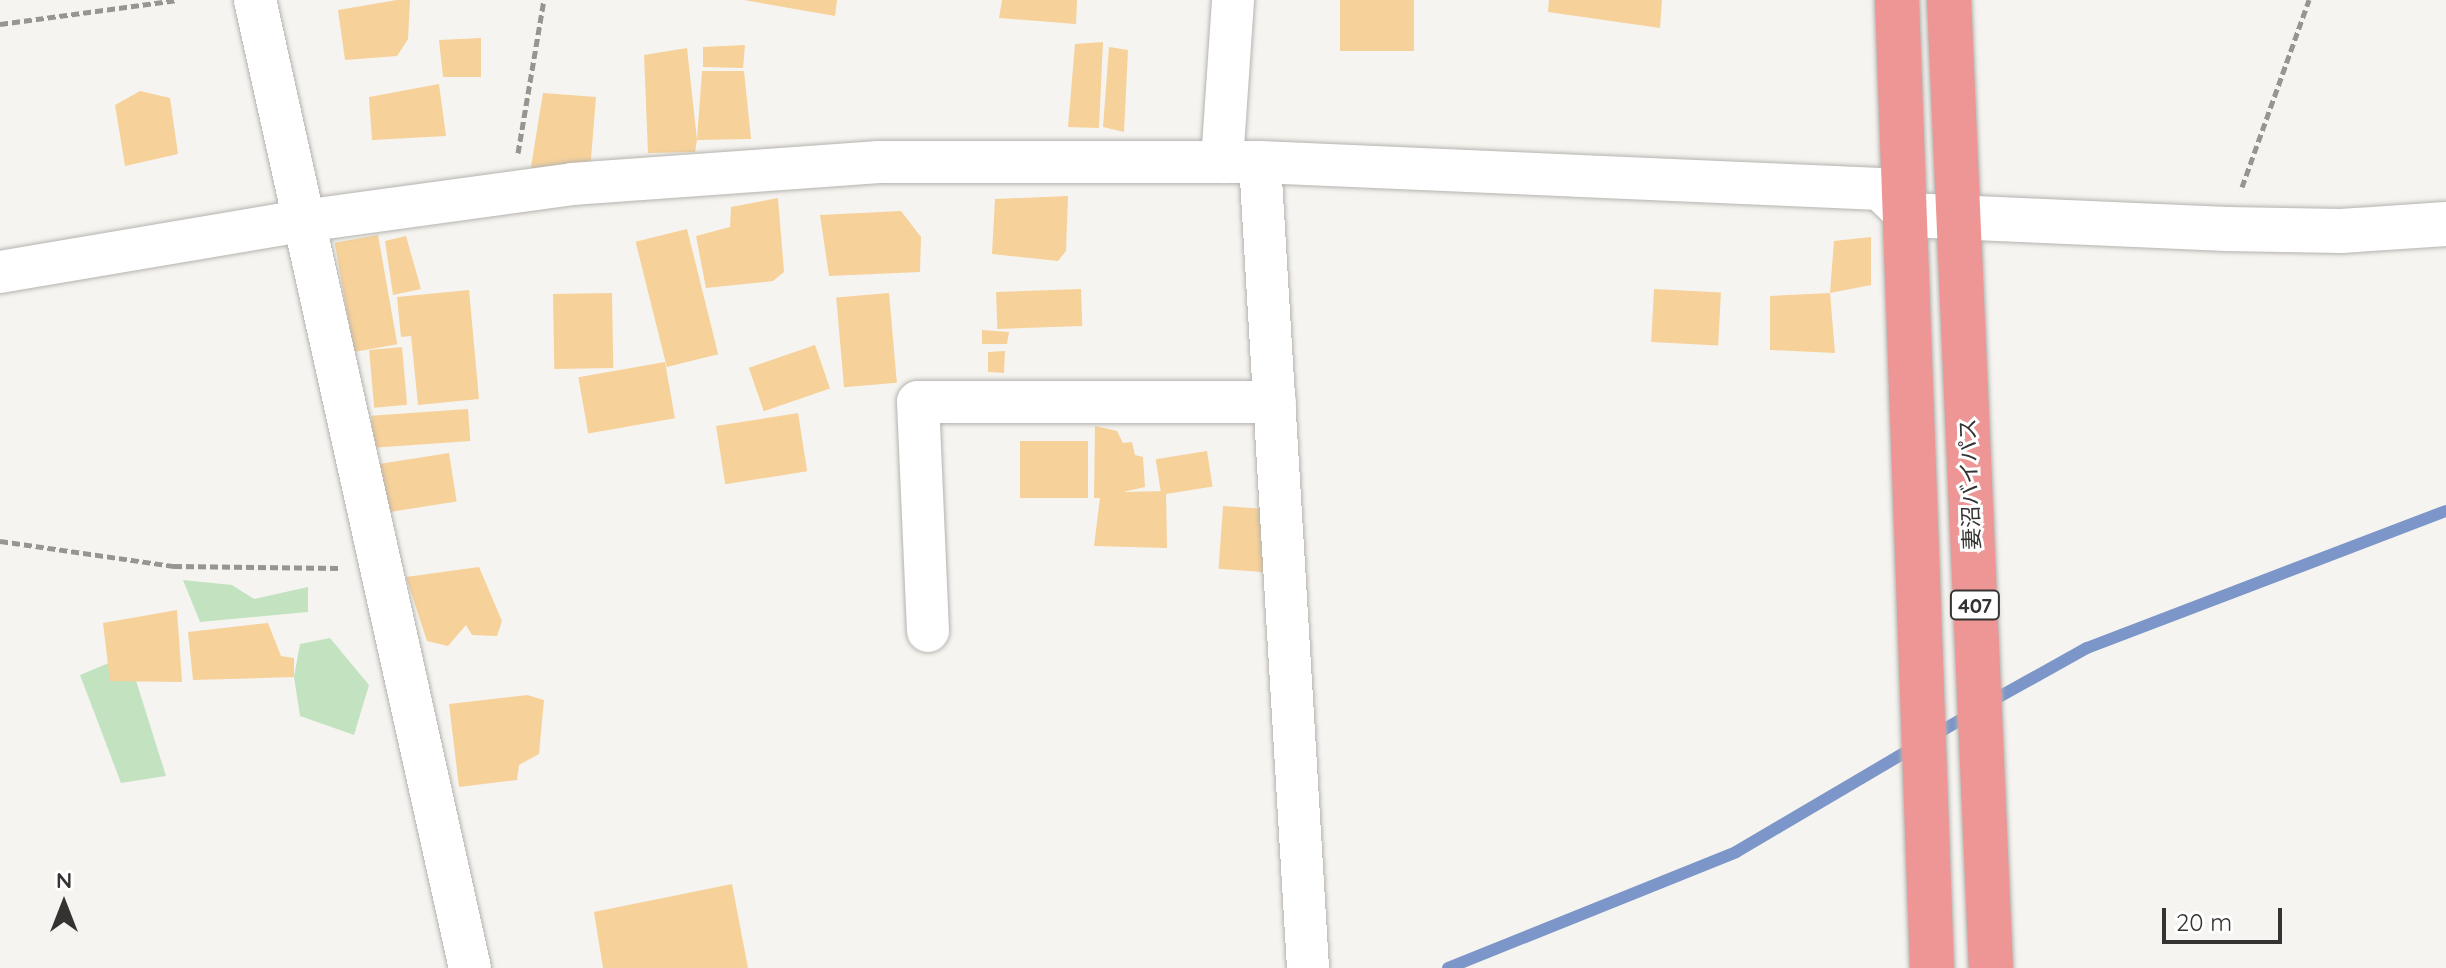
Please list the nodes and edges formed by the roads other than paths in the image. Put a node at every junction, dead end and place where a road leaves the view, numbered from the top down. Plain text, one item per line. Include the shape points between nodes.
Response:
1 (255, 0) edge
2 (1233, 0) edge
3 (1897, 0) edge
4 (1949, 0) edge
5 (1241, 162) junction
6 (1907, 215) junction
7 (1959, 216) junction
8 (303, 221) junction
9 (2446, 224) edge
10 (0, 272) edge
11 (1275, 402) junction
12 (928, 631) dead end
13 (470, 968) edge
14 (1308, 968) edge
15 (1932, 968) edge
16 (1991, 968) edge

1 - 8 street
2 - 5 street
3 - 6 highway, 407
4 - 7 highway, 妻沼バイパス / 407
5 - 6 street via 1880,189
5 - 8 street via 879,162 511,193
5 - 11 street
6 - 7 street
6 - 15 highway, 407
7 - 9 street via 2341,231
7 - 16 highway, 妻沼バイパス / 407
8 - 10 street
8 - 13 street
11 - 12 street via 918,402
11 - 14 street

